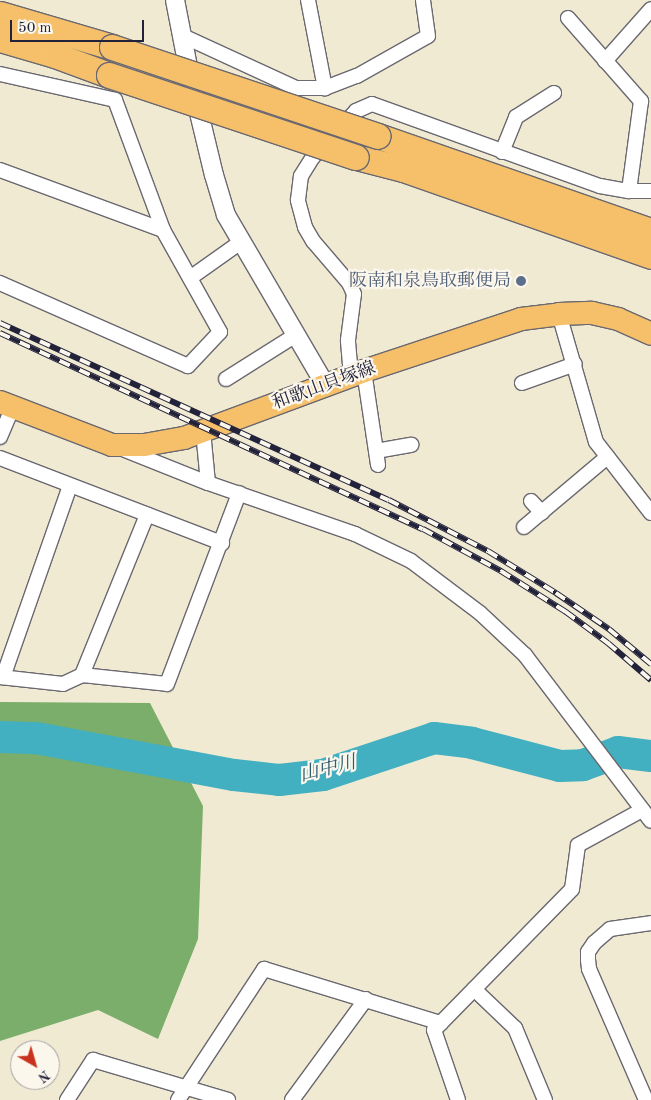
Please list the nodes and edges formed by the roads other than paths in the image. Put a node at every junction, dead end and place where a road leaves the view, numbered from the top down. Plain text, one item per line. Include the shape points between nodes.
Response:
1 (175, 0) edge
2 (308, 0) edge
3 (424, 0) edge
4 (651, 9) edge
5 (0, 14) edge
6 (568, 18) dead end
7 (183, 36) junction
8 (0, 39) edge
9 (605, 61) junction
10 (0, 74) edge
11 (325, 88) junction
12 (554, 93) dead end
13 (502, 152) junction
14 (0, 170) edge
15 (630, 191) junction
16 (651, 191) edge
17 (163, 230) junction
18 (651, 231) edge
19 (242, 241) junction
20 (651, 256) edge
21 (190, 278) junction
22 (0, 283) edge
23 (559, 314) junction
24 (651, 334) edge
25 (296, 335) junction
26 (575, 364) junction
27 (358, 374) junction
28 (226, 379) dead end
29 (522, 383) dead end
30 (326, 386) junction
31 (6, 405) edge
32 (203, 431) junction
33 (0, 437) edge
34 (112, 445) junction
35 (411, 445) dead end
36 (376, 450) junction
37 (607, 457) junction
38 (0, 458) edge
39 (378, 465) dead end
40 (208, 483) junction
41 (70, 486) junction
42 (240, 493) junction
43 (531, 501) dead end
44 (542, 513) junction
45 (146, 514) junction
46 (651, 514) edge
47 (524, 527) dead end
48 (222, 543) junction
49 (82, 676) junction
50 (1, 677) edge
51 (649, 818) edge
52 (651, 923) edge
53 (474, 989) junction
54 (366, 999) junction
55 (441, 1022) junction
56 (186, 1088) junction
57 (67, 1100) edge
58 (178, 1100) edge
59 (228, 1100) edge
60 (292, 1100) edge
61 (458, 1100) edge
62 (545, 1100) edge
63 (646, 1100) edge

1 - 7 street
2 - 11 street
3 - 11 street via 428,36 357,76
4 - 9 street
5 - 18 highway, bridge via 112,47
6 - 9 street
7 - 11 street via 296,88
7 - 19 street via 214,175 226,215
8 - 20 highway, bridge via 356,157 403,169
9 - 15 street via 641,101
10 - 17 street via 115,100
12 - 13 street via 516,117
13 - 15 street via 600,186
13 - 27 street via 372,104 356,111 313,156 302,176 298,200 305,227 313,241 349,283 354,294 348,340
14 - 17 street
15 - 16 street
17 - 21 street
19 - 21 street
19 - 25 street
21 - 22 street via 220,332 188,366
23 - 24 main road, 和歌山貝塚線 via 609,317
23 - 26 street
23 - 27 main road, 和歌山貝塚線 via 521,319
25 - 28 street
25 - 30 street
26 - 29 street
26 - 37 street via 596,442
27 - 30 main road, 和歌山貝塚線
27 - 36 street
30 - 32 main road, 和歌山貝塚線
31 - 33 street
31 - 34 main road, 和歌山貝塚線
32 - 34 main road, 和歌山貝塚線 via 144,445
32 - 40 street
34 - 40 street
35 - 36 street
36 - 39 street
37 - 44 street
37 - 46 street
38 - 41 street
40 - 42 street
41 - 45 street
41 - 50 street
42 - 48 street
42 - 51 street via 356,534 411,561 480,613 525,655
43 - 44 street
44 - 47 street
45 - 48 street
45 - 49 street
48 - 49 street via 167,684
49 - 50 street via 63,684
51 - 53 street via 578,845 572,888
52 - 63 street via 610,929 588,952 589,970
53 - 55 street
53 - 62 street via 515,1028
54 - 55 street
54 - 56 street via 264,968
54 - 60 street
55 - 61 street via 434,1030
56 - 57 street via 93,1060
56 - 58 street
56 - 59 street

